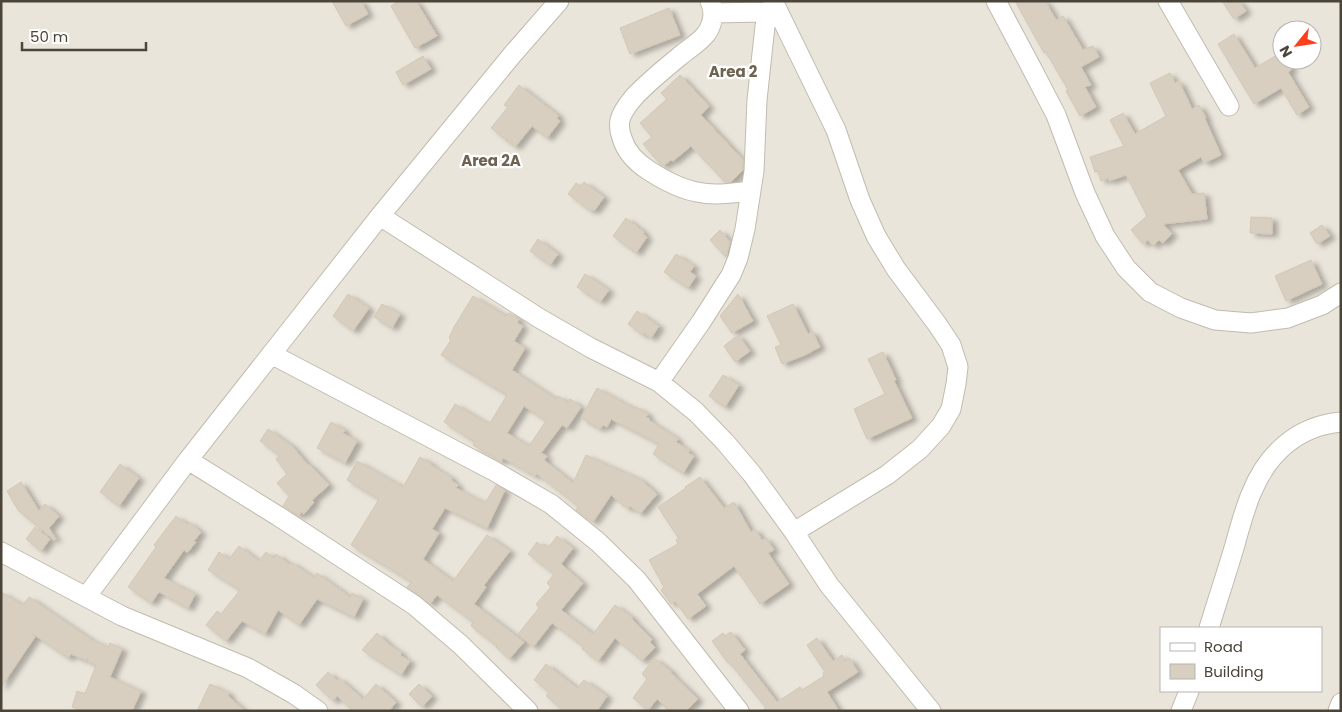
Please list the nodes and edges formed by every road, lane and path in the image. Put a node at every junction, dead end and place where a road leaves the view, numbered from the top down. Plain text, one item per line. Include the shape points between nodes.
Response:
1 (558, 1) edge
2 (996, 1) edge
3 (1168, 1) edge
4 (772, 4) edge
5 (712, 7) edge
6 (1229, 106) dead end
7 (750, 191) junction
8 (380, 216) junction
9 (1341, 293) edge
10 (270, 354) junction
11 (659, 382) junction
12 (1341, 422) edge
13 (188, 460) junction
14 (794, 532) junction
15 (1, 552) edge
16 (86, 597) junction
17 (1209, 627) edge
18 (1190, 692) edge
19 (1341, 702) edge
20 (318, 711) edge
21 (528, 711) edge
22 (739, 711) edge
23 (931, 711) edge
24 (1181, 711) edge
25 (1338, 711) edge

1 - 8 street
2 - 9 street via 1056,115 1105,236 1126,268 1150,292 1180,308 1215,320 1251,323 1288,318 1322,305
3 - 6 street
4 - 5 street
4 - 7 street via 765,26
4 - 14 street via 836,130 876,236 951,345 958,367 951,409 941,426 920,449 886,475
5 - 7 street via 712,23 706,33 644,86 620,119 620,133 625,147 641,165 686,189 719,194
7 - 11 street via 745,229 731,275
8 - 10 street
8 - 11 street via 538,318
10 - 13 street
10 - 22 street via 551,504 598,542 637,580
11 - 14 street via 726,442
12 - 17 street via 1306,431 1293,438 1264,468 1250,494
13 - 16 street
13 - 21 street via 414,605 461,645
14 - 23 street via 828,585
15 - 16 street
16 - 20 street via 122,616 248,668
18 - 24 street
19 - 25 street

